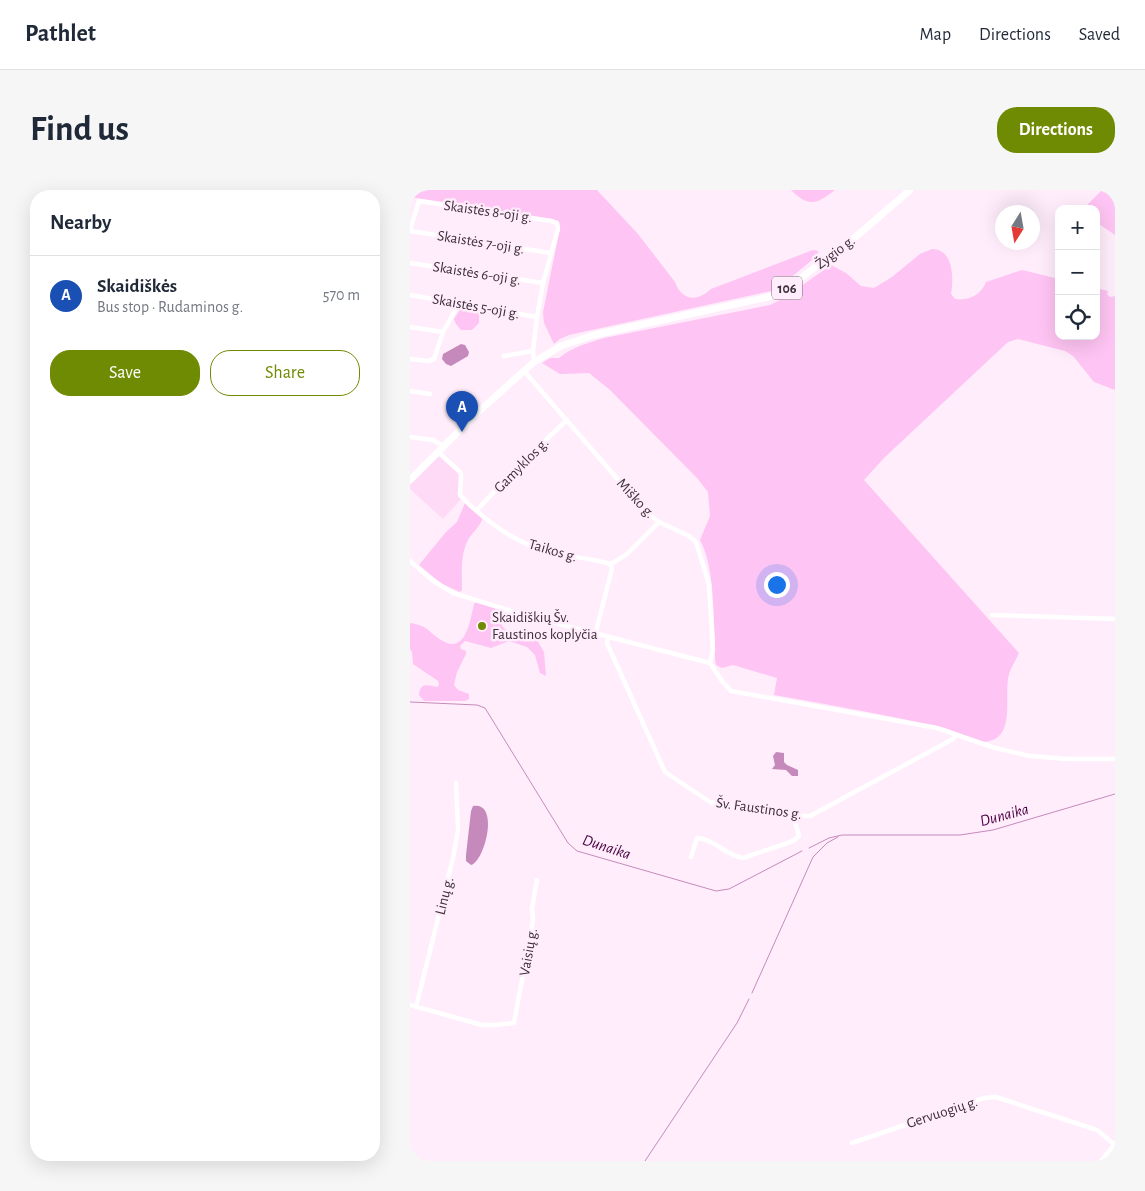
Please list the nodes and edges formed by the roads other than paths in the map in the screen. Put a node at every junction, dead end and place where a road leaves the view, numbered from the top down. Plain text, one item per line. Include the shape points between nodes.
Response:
1 (910, 190) edge
2 (410, 230) edge
3 (551, 253) junction
4 (410, 263) edge
5 (543, 284) junction
6 (410, 295) edge
7 (459, 303) junction
8 (537, 317) junction
9 (410, 327) edge
10 (443, 332) junction
11 (533, 351) junction
12 (504, 356) dead end
13 (410, 359) edge
14 (534, 362) junction
15 (524, 371) junction
16 (410, 391) edge
17 (430, 394) dead end
18 (567, 420) junction
19 (410, 437) edge
20 (440, 449) junction
21 (410, 480) edge
22 (477, 510) junction
23 (659, 522) junction
24 (410, 561) edge
25 (611, 564) junction
26 (992, 615) dead end
27 (1115, 619) edge
28 (595, 634) junction
29 (608, 638) junction
30 (710, 663) junction
31 (956, 735) junction
32 (1115, 759) edge
33 (456, 783) dead end
34 (793, 816) junction
35 (691, 857) dead end
36 (538, 880) dead end
37 (410, 1005) edge
38 (416, 1007) junction
39 (852, 1143) dead end
40 (1115, 1144) edge
41 (1100, 1161) edge

1 - 14 main road, Žygio g. / 106 via 859,234 780,293 573,341
2 - 3 street, Skaistės 7-oji g.
2 - 3 street, Skaistės 8-oji g. via 420,201 551,221 558,228
3 - 5 street
4 - 5 street, Skaistės 6-oji g.
5 - 8 street
6 - 7 street, Skaistės 5-oji g.
7 - 8 street, Skaistės 5-oji g.
7 - 10 street
8 - 11 street, Skaistės 5-oji g.
9 - 10 street
10 - 13 street via 434,359
11 - 12 street
11 - 14 street, Skaistės 5-oji g.
14 - 15 main road, 106
15 - 18 street, Miško g.
15 - 20 main road, 106
16 - 17 street
18 - 22 street, Gamyklos g.
18 - 23 street, Miško g. via 647,513
19 - 20 street via 432,440
20 - 21 main road, 106
20 - 22 street, Taikos g. via 460,472 460,495
22 - 25 street, Taikos g. via 510,534 539,549
23 - 25 street via 627,554
23 - 30 street, Miško g. via 696,542 709,584 713,650
24 - 28 street via 453,593
25 - 28 street
26 - 27 street
28 - 29 street
29 - 30 street
29 - 34 street, Šv. Faustinos g. via 607,643 665,772 710,802
30 - 31 street via 731,691 937,728
31 - 32 street via 1030,756
31 - 34 street, Šv. Faustinos g. via 810,816
33 - 38 street, Linų g. via 458,830 453,858
34 - 35 street via 799,836 793,841 743,858 697,838
36 - 38 street, Vaisių g. via 514,1023 482,1024
37 - 38 street
39 - 40 street, Gervuogių g. via 984,1098 996,1097 1097,1130
40 - 41 street

